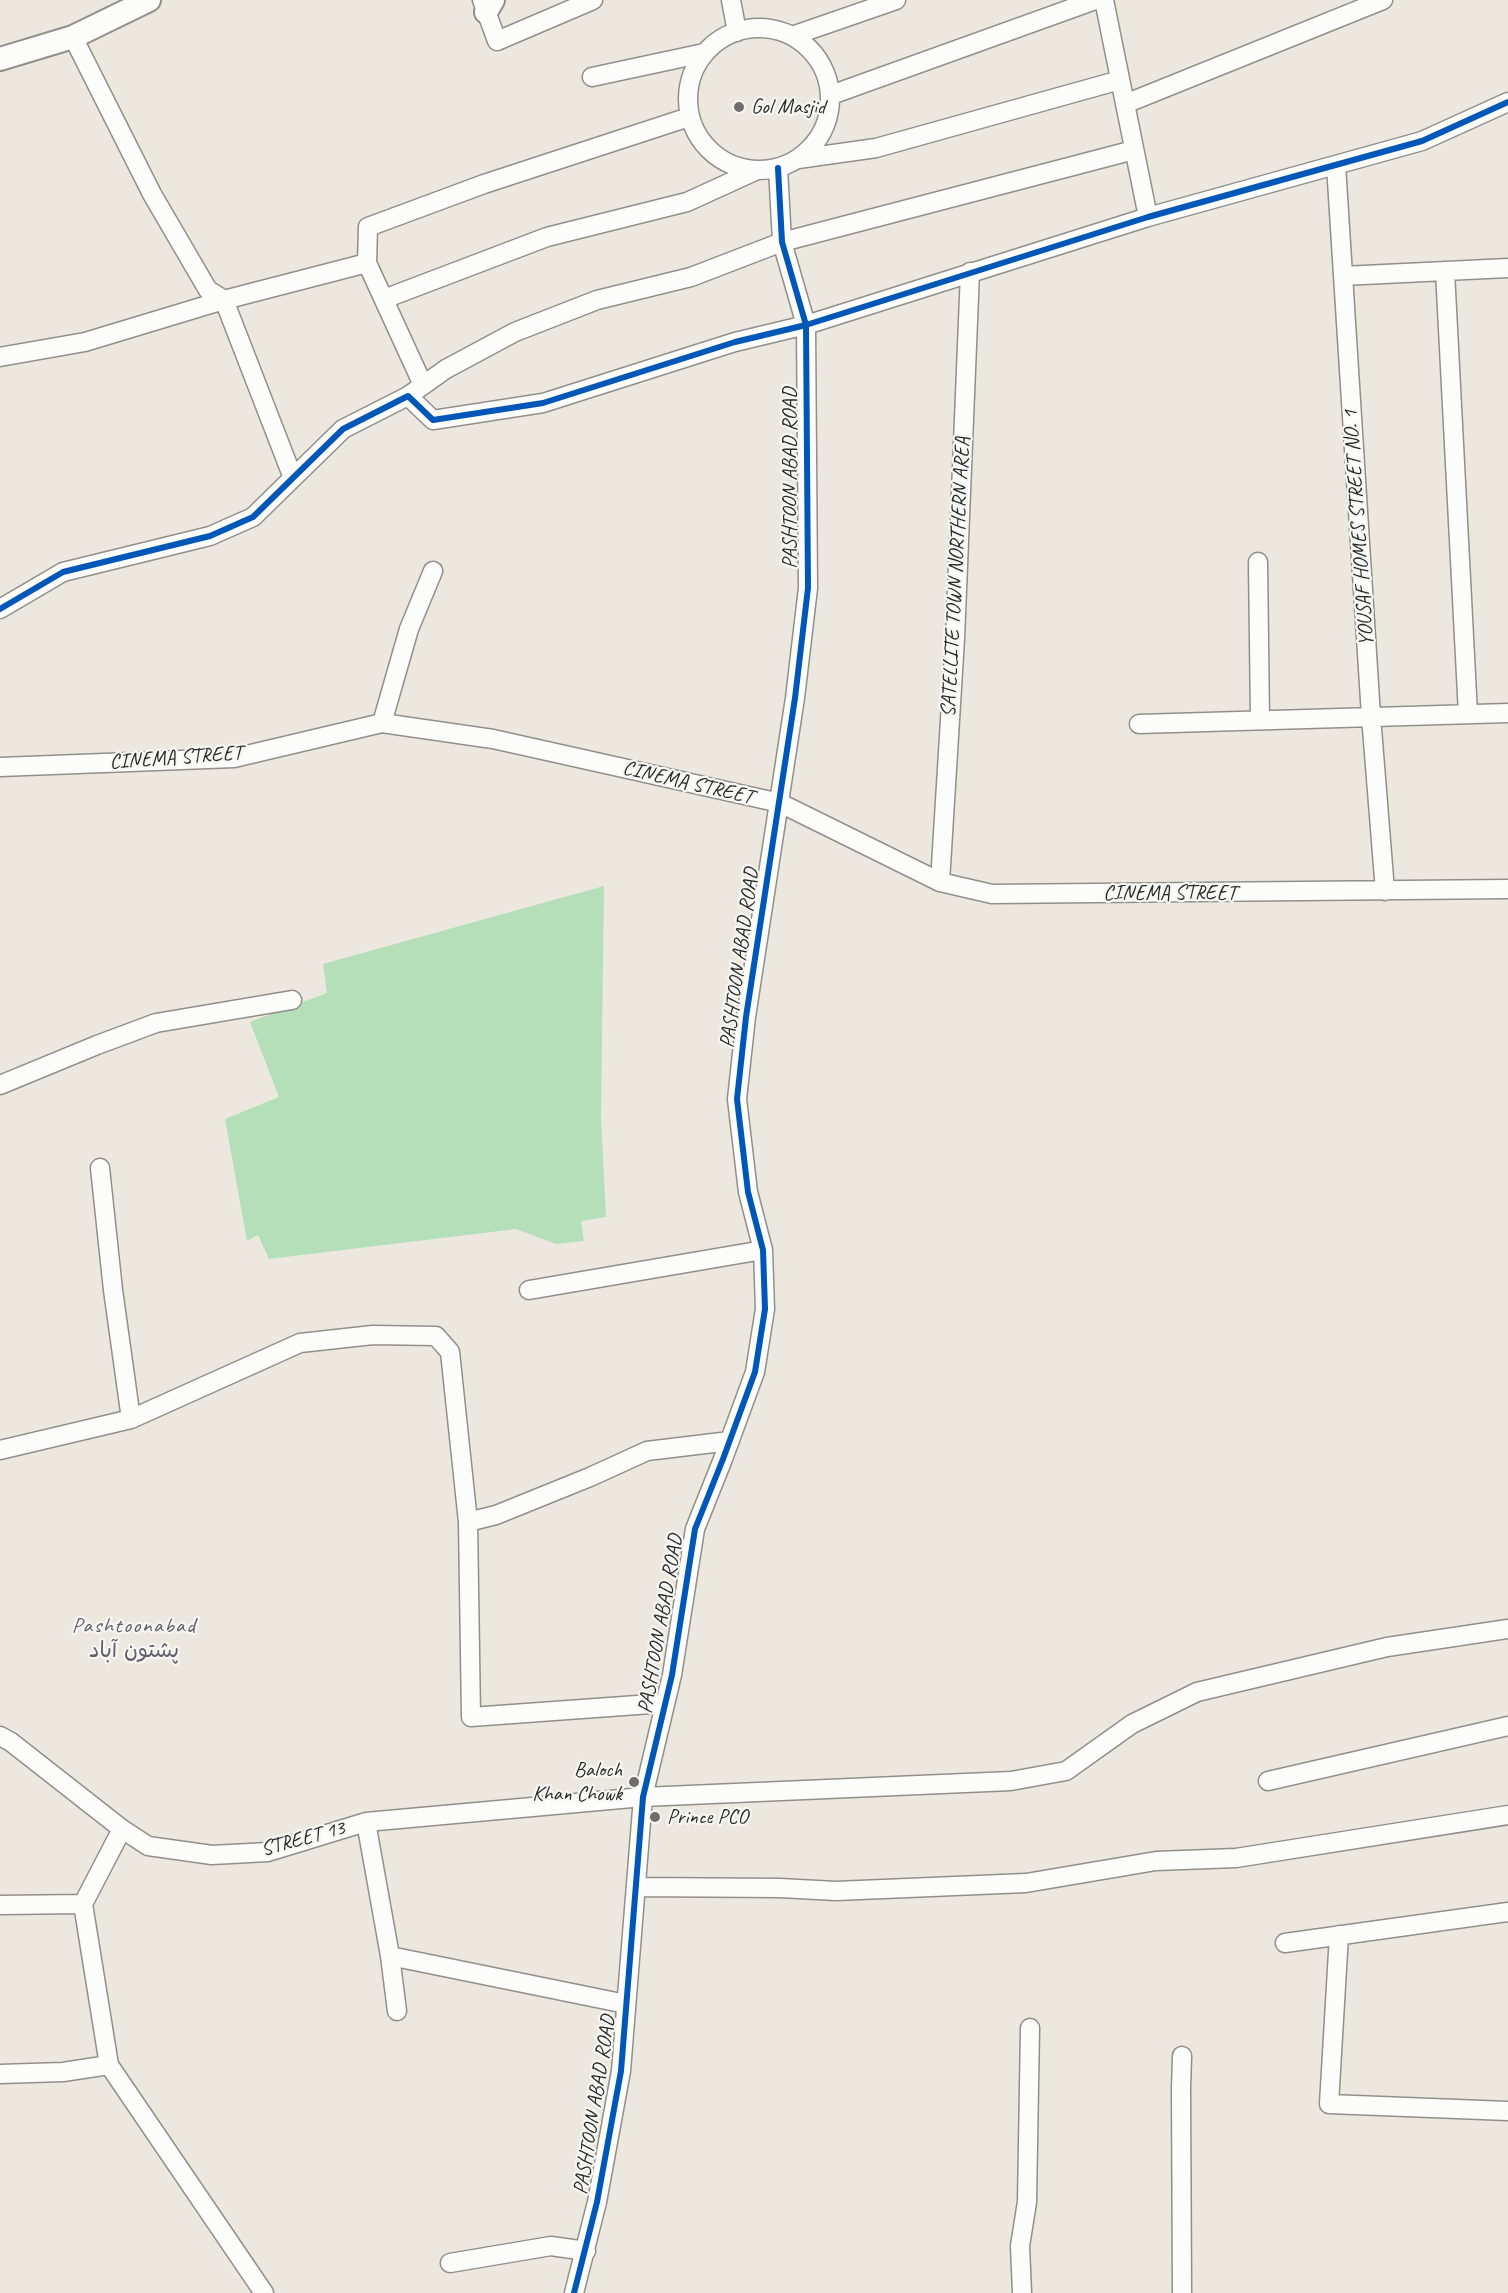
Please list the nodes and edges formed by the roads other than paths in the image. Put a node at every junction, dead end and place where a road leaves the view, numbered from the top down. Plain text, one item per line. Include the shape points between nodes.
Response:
1 (149, 0) edge
2 (593, 0) edge
3 (731, 0) edge
4 (896, 0) edge
5 (1095, 0) edge
6 (1104, 0) edge
7 (1383, 0) edge
8 (487, 4) edge
9 (737, 32) junction
10 (792, 36) junction
11 (74, 38) junction
12 (704, 53) junction
13 (0, 59) edge
14 (592, 77) dead end
15 (1120, 80) junction
16 (831, 95) junction
17 (1508, 102) edge
18 (1125, 104) junction
19 (689, 117) junction
20 (1134, 150) junction
21 (798, 159) junction
22 (1336, 165) junction
23 (778, 168) junction
24 (755, 171) junction
25 (1148, 217) junction
26 (782, 242) junction
27 (367, 263) junction
28 (1508, 268) edge
29 (1445, 271) junction
30 (970, 272) junction
31 (1343, 276) junction
32 (384, 299) junction
33 (224, 300) junction
34 (806, 325) junction
35 (0, 357) edge
36 (416, 390) junction
37 (293, 478) junction
38 (1258, 562) dead end
39 (433, 571) dead end
40 (0, 609) edge
41 (1508, 712) edge
42 (1468, 714) junction
43 (1371, 716) junction
44 (1260, 720) junction
45 (382, 723) junction
46 (1139, 724) dead end
47 (0, 766) edge
48 (780, 803) junction
49 (940, 882) junction
50 (1508, 889) edge
51 (1384, 891) junction
52 (292, 1000) dead end
53 (0, 1085) edge
54 (100, 1168) dead end
55 (763, 1250) junction
56 (529, 1290) dead end
57 (131, 1419) junction
58 (730, 1441) junction
59 (0, 1450) edge
60 (468, 1522) junction
61 (1508, 1629) edge
62 (665, 1703) junction
63 (1508, 1726) edge
64 (4, 1741) edge
65 (1268, 1781) dead end
66 (643, 1797) junction
67 (1508, 1815) edge
68 (366, 1822) junction
69 (122, 1829) junction
70 (636, 1887) junction
71 (83, 1904) junction
72 (0, 1905) edge
73 (1508, 1912) edge
74 (1339, 1935) junction
75 (1286, 1943) dead end
76 (390, 1956) junction
77 (626, 2004) junction
78 (396, 2011) dead end
79 (1030, 2028) dead end
80 (1182, 2056) dead end
81 (109, 2065) junction
82 (0, 2074) edge
83 (1508, 2111) edge
84 (585, 2251) junction
85 (450, 2263) dead end
86 (264, 2293) edge
87 (574, 2293) edge
88 (1022, 2293) edge
89 (1182, 2293) edge

1 - 11 street
2 - 8 street via 497,41
3 - 9 street
4 - 10 street
5 - 16 street
6 - 15 street
7 - 18 street
9 - 10 street via 769,28
9 - 12 street
10 - 16 street via 812,50 825,71
11 - 13 street
11 - 33 street via 152,194 208,290
12 - 14 street
12 - 19 street via 692,72 687,94
15 - 18 street
15 - 21 street via 876,148
16 - 21 street via 828,120 816,142
17 - 22 street via 1422,141
18 - 20 street
19 - 24 street via 698,138 713,155 733,166
19 - 27 street via 484,184 368,227
20 - 25 street
20 - 26 street
21 - 23 street
22 - 25 street
22 - 31 street, YOUSAF HOMES STREET NO. 1
23 - 24 street
23 - 26 street, PASHTOON ABAD ROAD
24 - 32 street via 687,201 547,237
25 - 30 street
26 - 34 street, PASHTOON ABAD ROAD
26 - 36 street via 691,277 597,300 515,332
27 - 32 street
27 - 33 street
28 - 29 street
29 - 31 street
29 - 42 street
30 - 34 street
30 - 49 street, SATELLITE TOWN NORTHERN AREA via 955,639
31 - 43 street, YOUSAF HOMES STREET NO. 1
32 - 36 street
33 - 35 street via 85,342
33 - 37 street
34 - 36 street via 735,342 543,403 433,420
34 - 48 street, PASHTOON ABAD ROAD via 808,588
36 - 37 street via 343,429
37 - 40 street via 253,517 210,537 63,572
38 - 44 street
39 - 45 street via 409,629
41 - 42 street
42 - 43 street
43 - 44 street
43 - 51 street, YOUSAF HOMES STREET NO. 1
44 - 46 street
45 - 47 street, CINEMA STREET via 234,758
45 - 48 street, CINEMA STREET via 493,739
48 - 49 street, CINEMA STREET
48 - 55 street, PASHTOON ABAD ROAD via 737,1099 748,1192
49 - 51 street, CINEMA STREET via 992,894
50 - 51 street, CINEMA STREET
52 - 53 street via 156,1023
54 - 57 street via 112,1290
55 - 56 street
55 - 58 street, PASHTOON ABAD ROAD via 765,1309 755,1372
57 - 59 street
57 - 60 street via 300,1343 373,1335 436,1336 450,1352
58 - 60 street via 647,1451 496,1515
58 - 62 street, PASHTOON ABAD ROAD via 694,1529
60 - 62 street via 471,1717
61 - 66 street, STREET 13 via 1387,1647 1197,1692 1132,1724 1066,1771 1011,1781
62 - 66 street, PASHTOON ABAD ROAD
63 - 65 street
64 - 69 street, STREET 13
66 - 68 street, STREET 13
66 - 70 street, PASHTOON ABAD ROAD
67 - 70 street via 1236,1858 1156,1861 1026,1883 836,1891
68 - 69 street, STREET 13 via 268,1852 212,1855 148,1846
68 - 76 street
69 - 71 street
70 - 77 street, PASHTOON ABAD ROAD
71 - 72 street
71 - 81 street
73 - 74 street
74 - 75 street
74 - 83 street via 1329,2104
76 - 77 street
76 - 78 street
77 - 84 street, PASHTOON ABAD ROAD via 621,2071
79 - 88 street via 1027,2202 1020,2246
80 - 89 street
81 - 82 street via 63,2072
81 - 86 street
84 - 85 street via 551,2246
84 - 87 street, PASHTOON ABAD ROAD

